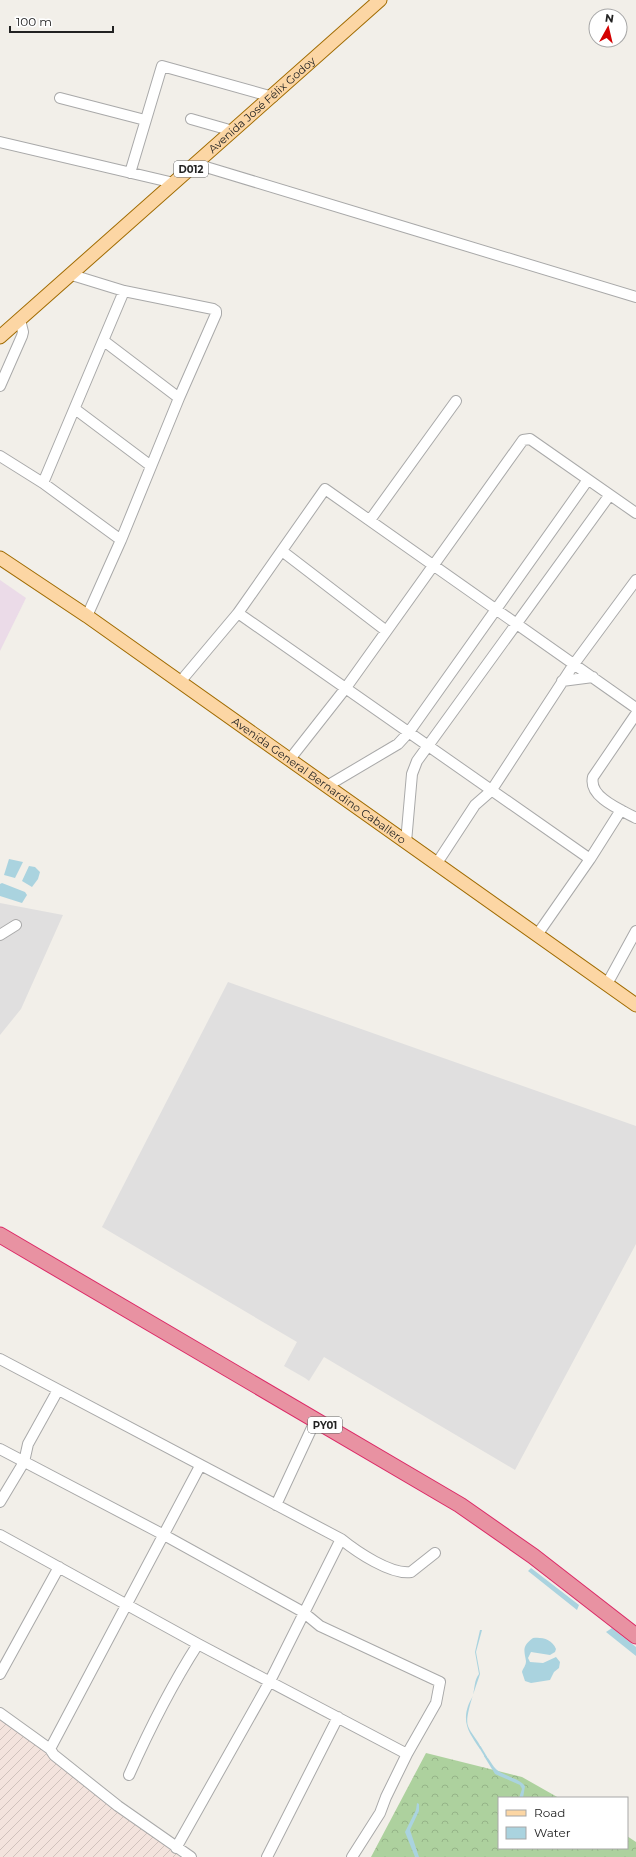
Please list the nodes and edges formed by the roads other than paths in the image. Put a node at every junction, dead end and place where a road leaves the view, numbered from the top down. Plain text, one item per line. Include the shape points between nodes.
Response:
1 (380, 0) edge
2 (273, 96) junction
3 (60, 98) dead end
4 (191, 119) dead end
5 (145, 120) junction
6 (233, 132) junction
7 (0, 142) edge
8 (196, 164) junction
9 (130, 173) junction
10 (174, 184) junction
11 (72, 274) junction
12 (124, 291) junction
13 (636, 298) edge
14 (20, 320) junction
15 (0, 337) edge
16 (104, 341) junction
17 (0, 386) edge
18 (179, 398) junction
19 (456, 400) dead end
20 (75, 410) junction
21 (0, 456) edge
22 (151, 466) junction
23 (587, 481) junction
24 (43, 483) junction
25 (609, 496) junction
26 (636, 513) edge
27 (370, 520) junction
28 (122, 540) junction
29 (282, 551) junction
30 (0, 558) edge
31 (433, 565) junction
32 (636, 580) edge
33 (495, 609) junction
34 (238, 613) junction
35 (88, 616) junction
36 (515, 624) junction
37 (385, 630) junction
38 (574, 664) junction
39 (593, 677) junction
40 (562, 681) junction
41 (180, 682) junction
42 (345, 688) junction
43 (636, 708) edge
44 (636, 714) edge
45 (409, 732) junction
46 (427, 745) junction
47 (290, 759) junction
48 (327, 786) junction
49 (491, 791) junction
50 (621, 810) junction
51 (636, 818) edge
52 (406, 842) junction
53 (590, 859) junction
54 (436, 863) junction
55 (16, 925) dead end
56 (636, 931) edge
57 (0, 934) edge
58 (537, 935) junction
59 (607, 984) junction
60 (636, 1005) edge
61 (0, 1235) edge
62 (0, 1359) edge
63 (58, 1390) junction
64 (316, 1419) junction
65 (0, 1449) edge
66 (24, 1462) junction
67 (200, 1466) junction
68 (0, 1502) edge
69 (276, 1505) junction
70 (0, 1535) edge
71 (164, 1535) junction
72 (341, 1539) junction
73 (435, 1553) dead end
74 (59, 1566) junction
75 (128, 1604) junction
76 (303, 1612) junction
77 (636, 1636) edge
78 (198, 1644) junction
79 (0, 1674) edge
80 (270, 1681) junction
81 (0, 1713) edge
82 (338, 1717) junction
83 (50, 1749) junction
84 (407, 1754) junction
85 (129, 1775) dead end
86 (176, 1848) junction
87 (191, 1857) edge
88 (267, 1857) edge
89 (352, 1857) edge

1 - 2 main road, Avenida José Félix Godoy / D012
2 - 5 street via 162,66
2 - 6 main road, Avenida José Félix Godoy / D012
3 - 5 street
4 - 6 street
5 - 9 street
6 - 8 main road, Avenida José Félix Godoy / D012
7 - 9 street
8 - 10 main road, Avenida José Félix Godoy / D012
8 - 13 street via 322,200 392,224
9 - 10 street
10 - 11 main road, Avenida José Félix Godoy / D012
11 - 12 street
11 - 14 main road, Avenida José Félix Godoy / D012
12 - 16 street
12 - 18 street via 216,311
14 - 15 main road, Avenida José Félix Godoy / D012
14 - 17 street via 22,336
16 - 18 street
16 - 20 street
18 - 22 street
19 - 27 street
20 - 22 street
20 - 24 street
21 - 24 street
22 - 28 street
23 - 25 street
23 - 31 street via 530,439 523,440
23 - 33 street
24 - 28 street
25 - 26 street
25 - 36 street
27 - 29 street via 325,489
27 - 31 street
28 - 35 street
29 - 34 street
29 - 37 street
30 - 35 main road, Avenida General Bernardino Caballero
31 - 33 street
31 - 37 street
32 - 38 street
33 - 36 street
33 - 45 street
34 - 41 street
34 - 42 street
35 - 41 main road, Avenida General Bernardino Caballero
36 - 38 street
36 - 46 street
37 - 42 street
38 - 39 street
38 - 40 street
39 - 40 street
39 - 43 street
40 - 49 street
41 - 47 main road, Avenida General Bernardino Caballero
42 - 45 street
42 - 47 street
44 - 50 street via 592,781 600,795
45 - 46 street
45 - 48 street via 398,744
46 - 49 street
46 - 52 street via 412,774
47 - 48 main road, Avenida General Bernardino Caballero
48 - 52 main road, Avenida General Bernardino Caballero
49 - 53 street
49 - 54 street via 475,805
50 - 51 street
50 - 53 street
52 - 54 main road, Avenida General Bernardino Caballero
53 - 58 street
54 - 58 main road, Avenida General Bernardino Caballero
55 - 57 street
56 - 59 street
58 - 59 main road, Avenida General Bernardino Caballero
59 - 60 main road, Avenida General Bernardino Caballero
61 - 64 highway, PY01
62 - 63 street
63 - 66 street via 28,1444
63 - 67 street
64 - 69 street
64 - 77 highway, PY01 via 460,1505 533,1556
65 - 66 street
66 - 68 street
66 - 71 street
67 - 69 street
67 - 71 street
69 - 72 street
70 - 74 street
71 - 75 street
71 - 76 street
72 - 73 street via 369,1558 404,1573 411,1572
72 - 76 street
74 - 75 street
74 - 79 street
75 - 78 street
75 - 83 street
76 - 80 street
76 - 84 street via 320,1626 440,1682 436,1703
78 - 80 street
78 - 85 street via 150,1728
80 - 82 street
80 - 86 street
81 - 83 street
82 - 84 street
82 - 88 street
83 - 86 street via 54,1755 118,1806
84 - 89 street via 380,1813
86 - 87 street

